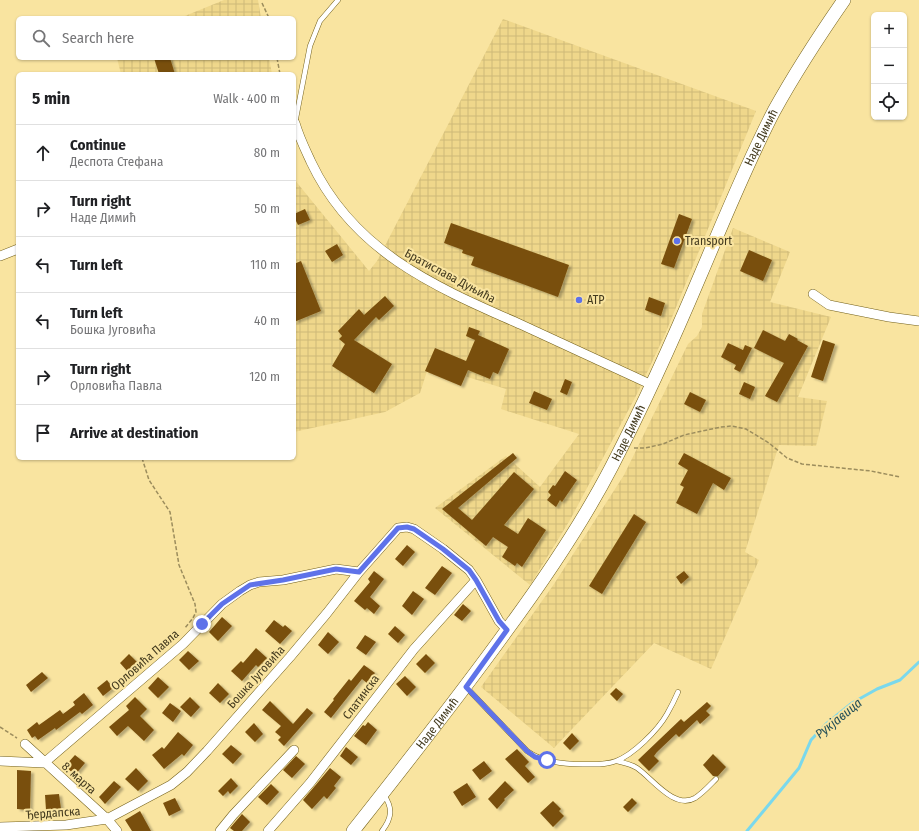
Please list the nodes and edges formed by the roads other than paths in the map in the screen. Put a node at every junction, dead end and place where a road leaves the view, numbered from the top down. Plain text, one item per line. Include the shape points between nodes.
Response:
1 (338, 0) edge
2 (844, 0) edge
3 (296, 118) edge
4 (296, 137) edge
5 (16, 250) edge
6 (0, 256) edge
7 (813, 294) dead end
8 (919, 321) edge
9 (652, 384) junction
10 (359, 572) junction
11 (476, 580) junction
12 (507, 630) junction
13 (466, 687) junction
14 (678, 692) dead end
15 (25, 744) road end
16 (294, 750) dead end
17 (0, 761) edge
18 (617, 761) junction
19 (44, 763) junction
20 (716, 779) dead end
21 (383, 793) junction
22 (107, 819) junction
23 (0, 827) edge
24 (117, 831) edge
25 (220, 831) edge
26 (268, 831) edge
27 (353, 831) edge
28 (382, 831) edge

1 - 3 lane via 320,21 310,46
2 - 9 main road, Наде Димић via 797,73 763,134
4 - 9 street, Братислава Дуњића via 330,196 358,229 391,258 462,298
5 - 6 street
7 - 8 street via 829,305
9 - 12 main road, Наде Димић via 591,505 566,547
10 - 11 street, Бошка Југовића via 394,531 402,527 414,529 443,549 469,570
10 - 19 street, Орловића Павла via 336,569 283,580 259,582 240,591 222,604 182,644
10 - 22 street, Бошка Југовића via 290,657 187,772 154,795
11 - 12 street via 499,621
11 - 26 street, Слатинска via 414,649 310,783
12 - 13 main road, Наде Димић
13 - 18 lane via 535,757 565,764 593,765
13 - 21 main road, Наде Димић
14 - 18 lane via 660,725 633,752
15 - 19 street, 8. марта
16 - 25 street
17 - 19 street
18 - 20 lane via 629,763 666,794 675,798 694,798
19 - 22 street, 8. марта
21 - 27 main road, Наде Димић
21 - 28 lane via 391,810 389,821
22 - 23 street, Ђердапска via 66,825
22 - 24 street, 8. марта

